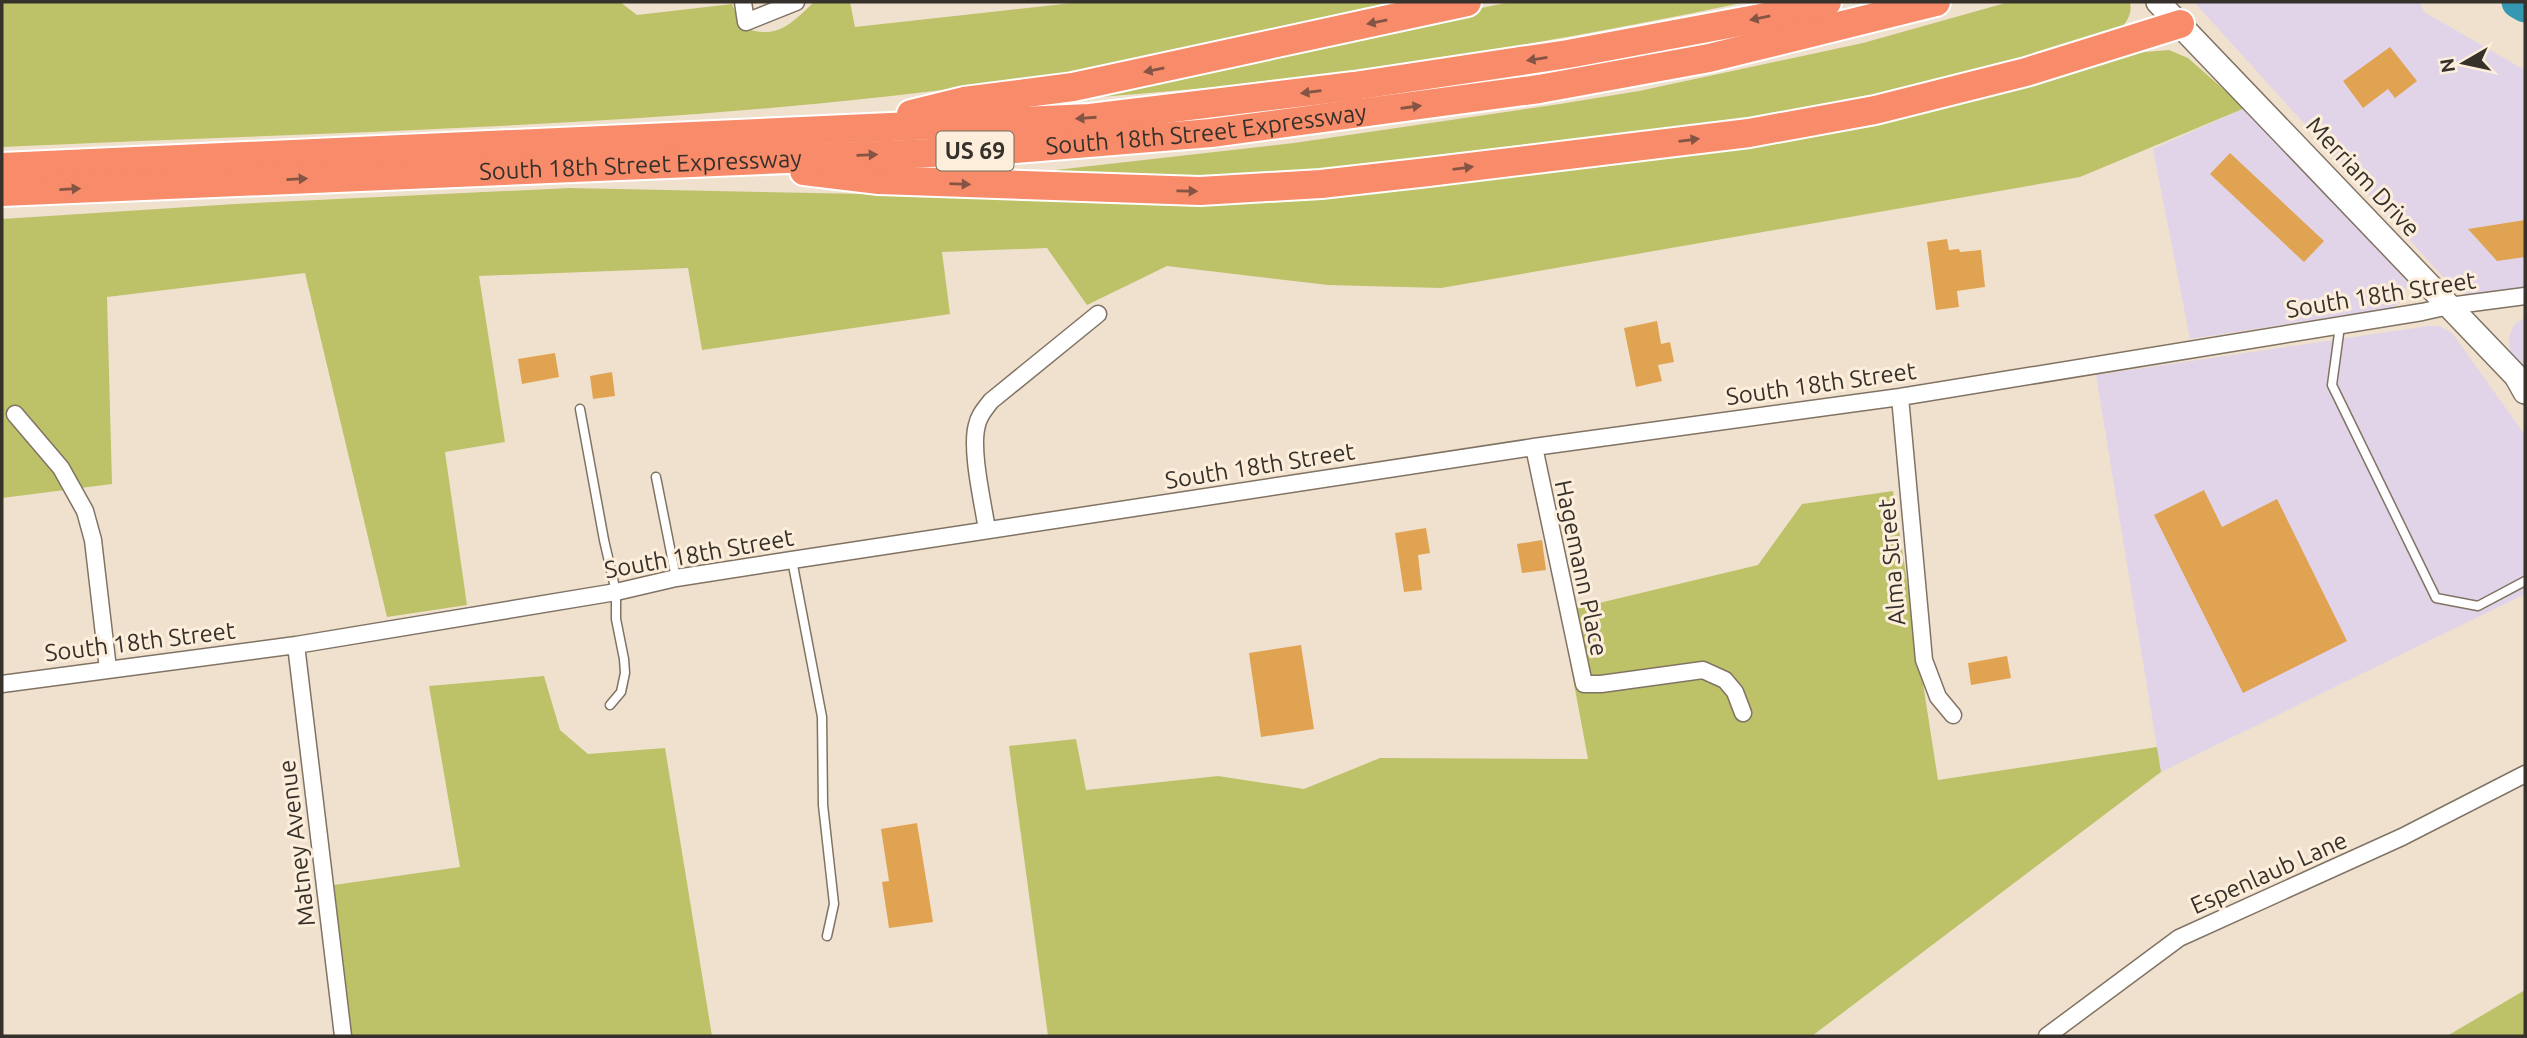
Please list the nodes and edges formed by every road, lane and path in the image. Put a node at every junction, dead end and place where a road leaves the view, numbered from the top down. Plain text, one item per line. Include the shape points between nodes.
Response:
1 (743, 2) edge
2 (796, 2) edge
3 (1467, 2) edge
4 (1827, 2) edge
5 (1936, 2) edge
6 (2158, 2) edge
7 (2180, 24) junction
8 (854, 129) junction
9 (722, 160) junction
10 (2, 167) edge
11 (2, 192) edge
12 (2525, 296) edge
13 (2449, 306) junction
14 (1098, 314) dead end
15 (2340, 324) junction
16 (2525, 392) edge
17 (1900, 397) junction
18 (580, 409) dead end
19 (15, 414) dead end
20 (1534, 447) junction
21 (656, 477) dead end
22 (987, 530) junction
23 (792, 560) junction
24 (676, 578) junction
25 (2525, 581) edge
26 (616, 592) junction
27 (296, 645) junction
28 (108, 669) junction
29 (2, 684) edge
30 (610, 705) dead end
31 (1743, 713) dead end
32 (1953, 715) dead end
33 (2525, 774) edge
34 (827, 936) dead end
35 (343, 1036) edge
36 (2047, 1036) edge

1 - 2 street via 746,22
3 -> 8 highway via 1073,87 964,101
4 -> 8 highway, South 18th Street Expressway / US 69 via 1581,51 1354,86 1090,118
9 -> 5 highway, South 18th Street Expressway / US 69 via 1003,150 1210,133 1539,89 1709,58
6 - 7 main road, Merriam Drive
9 -> 7 highway via 879,180 989,185 1200,191 1321,184 1749,133 1875,110 2026,72
7 - 13 main road, Merriam Drive
8 - 10 highway, South 18th Street Expressway / US 69
11 -> 9 highway, South 18th Street Expressway / US 69
12 - 13 street, South 18th Street
13 - 15 street, South 18th Street
13 - 16 main road, Merriam Drive via 2516,376
14 - 22 street via 982,412 975,446
15 - 17 street, South 18th Street
15 - 25 lane via 2332,385 2435,598 2478,606
17 - 20 street, South 18th Street
17 - 32 street, Alma Street via 1924,660 1938,697
18 - 26 lane
19 - 28 street via 61,468 85,511 93,540
20 - 22 street, South 18th Street
20 - 31 street, Hagemann Place via 1584,684 1703,670 1725,680
21 - 24 lane
22 - 23 street, South 18th Street
23 - 24 street, South 18th Street
23 - 34 lane via 822,717 823,805 834,904
24 - 26 street, South 18th Street
26 - 27 street, South 18th Street
26 - 30 lane via 625,673 621,692
27 - 28 street, South 18th Street
27 - 35 street, Matney Avenue
28 - 29 street, South 18th Street
33 - 36 street, Espenlaub Lane via 2402,837 2179,939

